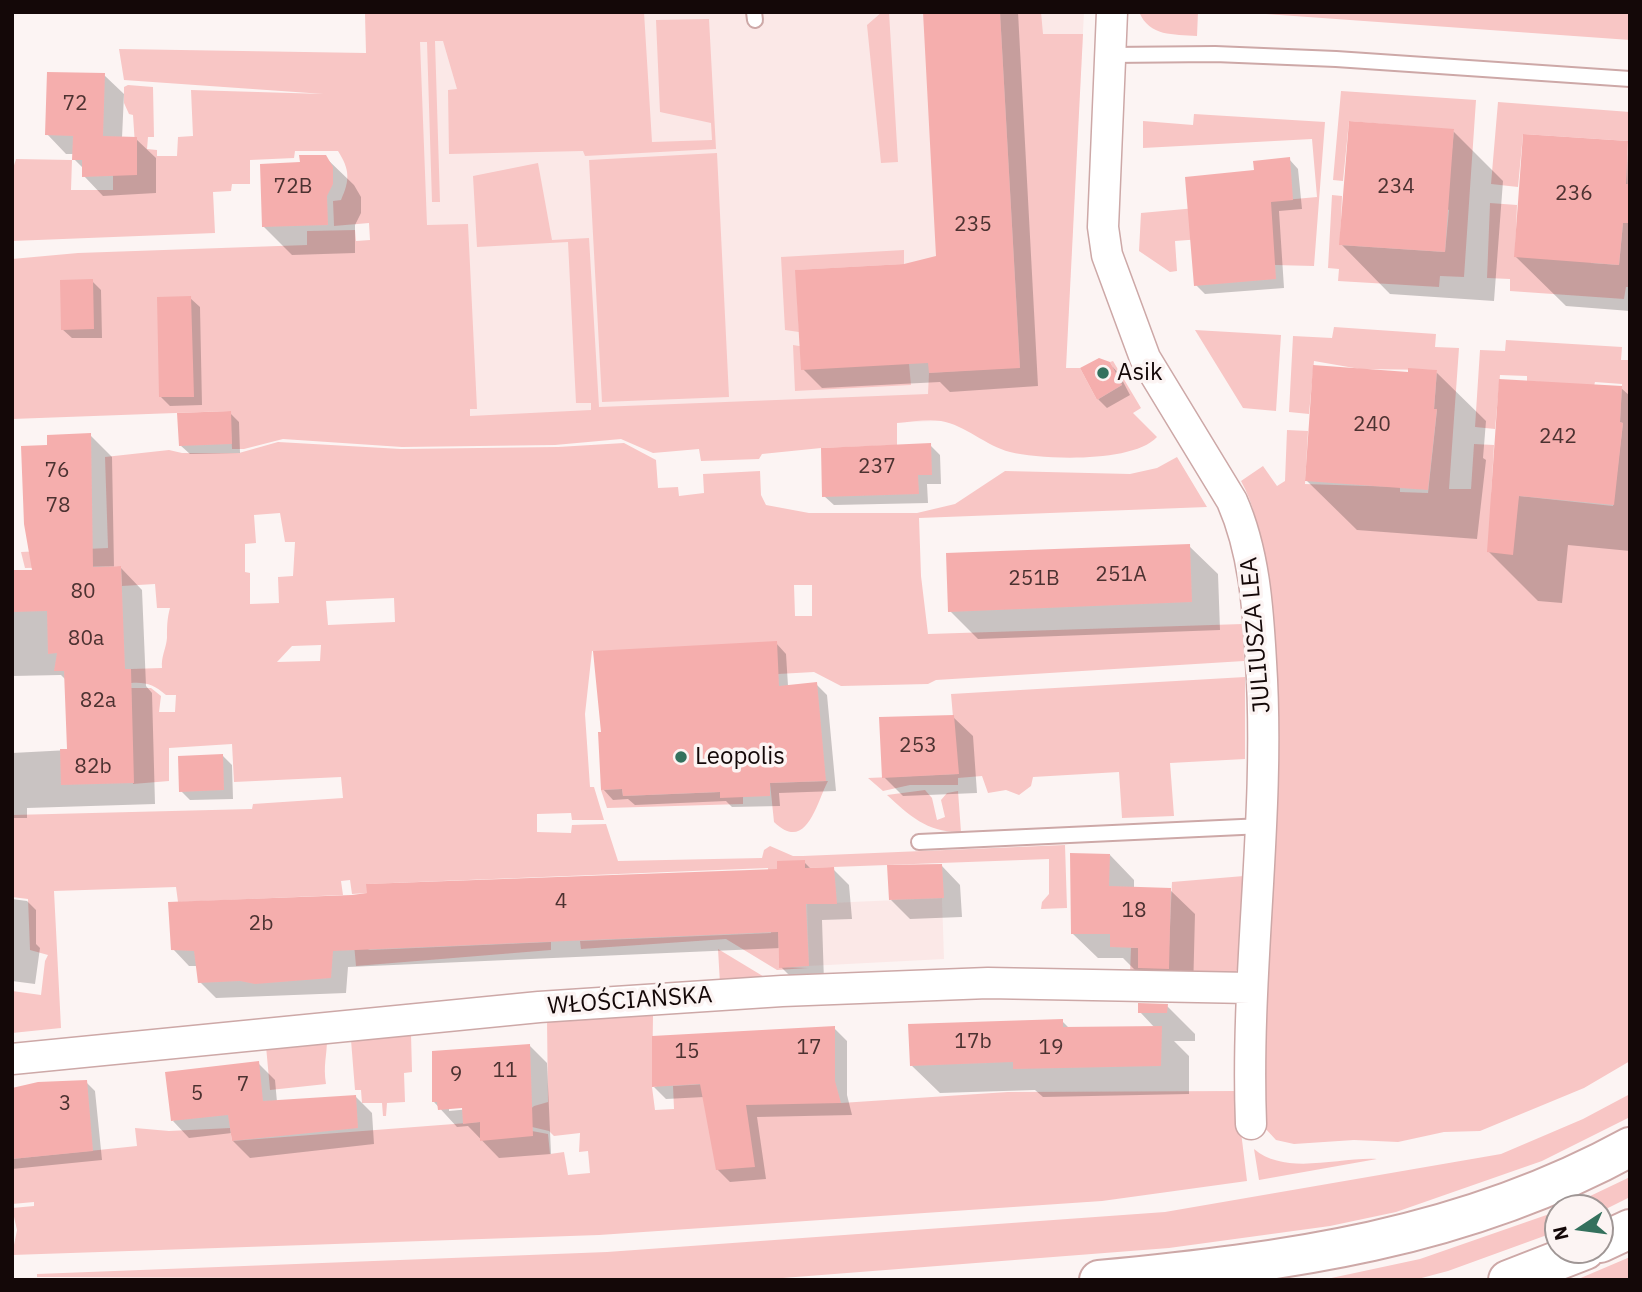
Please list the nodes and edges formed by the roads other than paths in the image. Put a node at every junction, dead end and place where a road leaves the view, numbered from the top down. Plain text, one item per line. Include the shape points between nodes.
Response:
1 (1112, 12) edge
2 (1110, 55) junction
3 (1630, 79) edge
4 (1263, 827) junction
5 (919, 842) dead end
6 (1250, 988) junction
7 (12, 1059) edge
8 (1251, 1124) dead end
9 (1630, 1147) edge
10 (1630, 1229) edge
11 (1614, 1236) edge
12 (1550, 1264) edge
13 (1099, 1280) edge
14 (1508, 1280) edge

1 - 2 street, JULIUSZA LEA
2 - 3 lane via 1336,59
2 - 4 street, JULIUSZA LEA via 1102,228 1107,255 1145,358 1225,486 1248,547 1264,717
4 - 5 lane
4 - 6 street, JULIUSZA LEA
6 - 7 street, WŁOŚCIAŃSKA via 988,983 794,990 512,1009
6 - 8 street, JULIUSZA LEA
9 - 13 main road via 1501,1204 1380,1242 1266,1261
10 - 11 main road
12 - 14 main road

